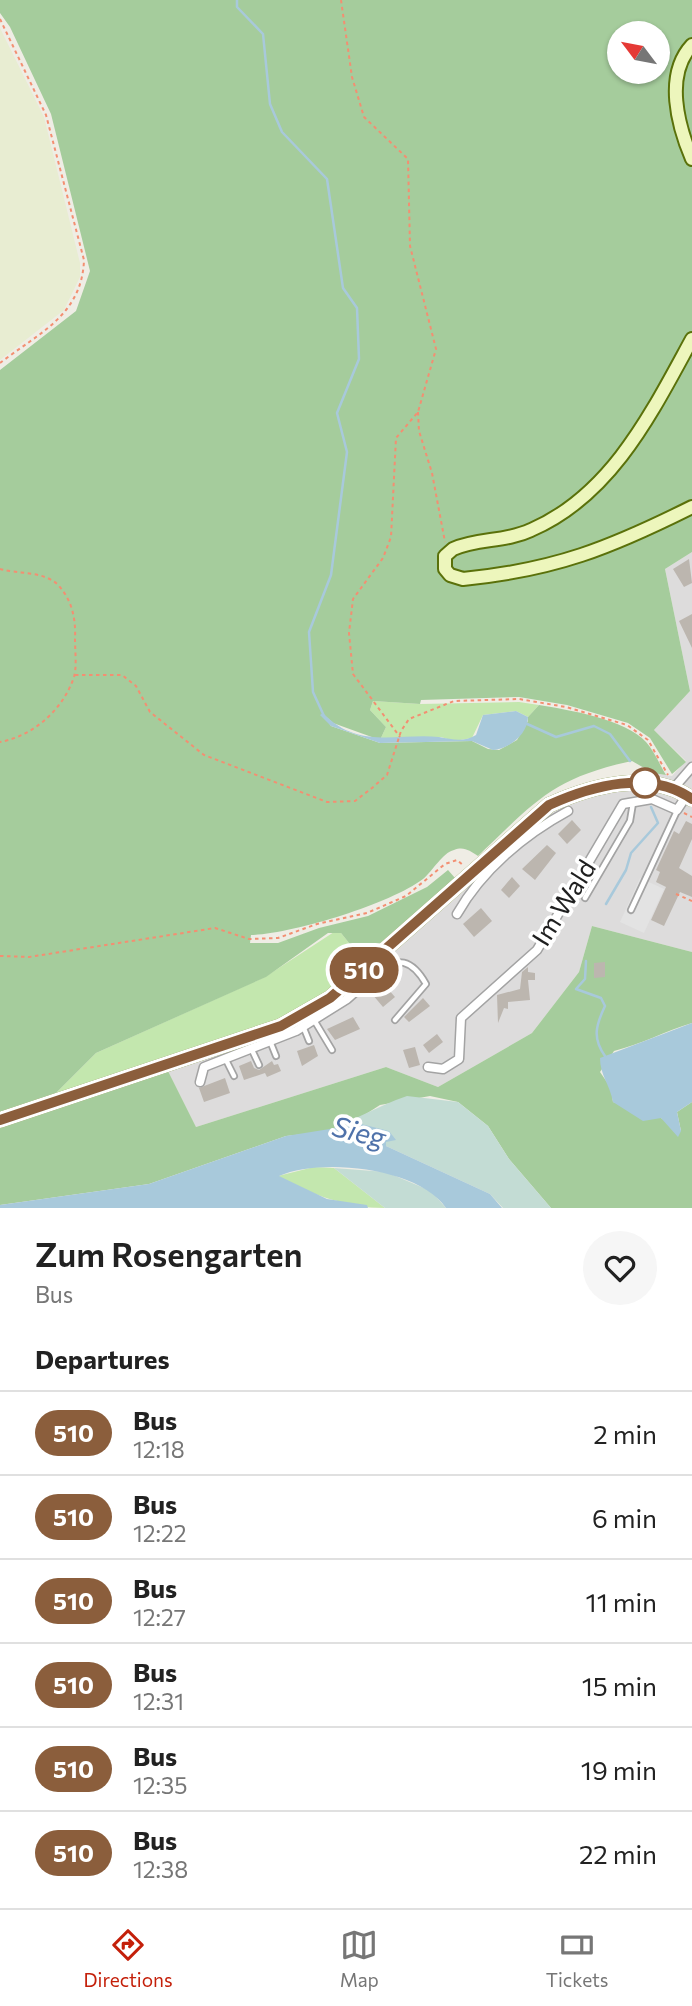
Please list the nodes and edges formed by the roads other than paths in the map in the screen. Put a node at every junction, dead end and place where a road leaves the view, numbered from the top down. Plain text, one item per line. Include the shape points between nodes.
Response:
1 (692, 45) edge
2 (692, 159) edge
3 (692, 340) edge
4 (692, 507) edge
5 (692, 767) edge
6 (673, 789) junction
7 (689, 797) edge
8 (633, 802) junction
9 (677, 810) junction
10 (568, 811) dead end
11 (478, 874) junction
12 (585, 898) dead end
13 (631, 910) dead end
14 (457, 915) dead end
15 (373, 967) junction
16 (381, 978) dead end
17 (314, 1020) junction
18 (395, 1020) dead end
19 (303, 1027) junction
20 (270, 1041) junction
21 (309, 1041) dead end
22 (251, 1048) junction
23 (332, 1050) dead end
24 (276, 1056) dead end
25 (225, 1058) junction
26 (259, 1065) dead end
27 (428, 1067) dead end
28 (234, 1076) dead end
29 (200, 1082) dead end
30 (0, 1120) edge

1 - 2 main road via 680,65 676,93 681,131
3 - 4 main road via 638,436 596,484 531,531 457,547 447,554 446,571 459,579 587,556
5 - 6 street
6 - 7 main road
6 - 11 main road via 642,783 576,793 549,805
7 - 9 street
8 - 9 street via 653,799
8 - 12 lane via 630,821
8 - 27 street, Im Wald via 624,804 537,950 461,1018 459,1059 443,1069
9 - 13 lane
10 - 11 street
11 - 14 street
11 - 15 main road
15 - 16 lane
15 - 17 street via 372,977
15 - 18 lane via 401,961 426,984
15 - 30 main road via 281,1026
17 - 19 street
17 - 23 lane
19 - 20 street
19 - 21 lane
20 - 22 street
20 - 24 lane
22 - 25 street
22 - 26 lane
25 - 28 lane
25 - 29 street via 204,1067

